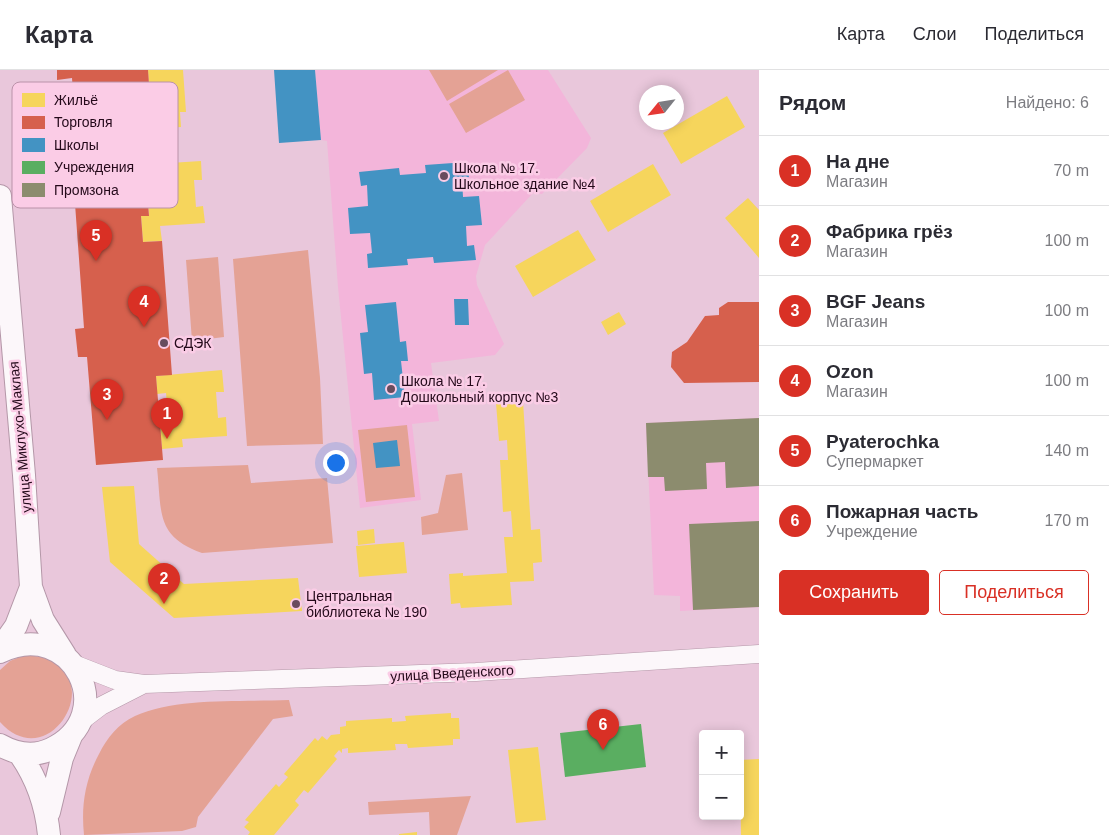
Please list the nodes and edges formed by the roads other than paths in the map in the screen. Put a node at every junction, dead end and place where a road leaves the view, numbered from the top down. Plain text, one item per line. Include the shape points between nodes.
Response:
1 (0, 196) edge
2 (31, 587) junction
3 (0, 651) edge
4 (759, 654) edge
5 (69, 660) junction
6 (144, 684) junction
7 (76, 729) junction
8 (10, 749) edge
9 (48, 828) edge

1 - 2 main road, улица Миклухо-Маклая
2 - 3 main road, улица Миклухо-Маклая via 16,626
2 - 5 main road, улица Миклухо-Маклая via 43,620
3 - 5 main road via 32,643 49,646
4 - 6 street, улица Введенского via 476,672
5 - 6 street, улица Введенского via 115,680
5 - 7 main road, улица Миклухо-Маклая via 81,677 85,692 85,707
6 - 7 street, улица Введенского via 101,706
7 - 8 main road via 47,751 33,754
7 - 9 main road via 55,782
8 - 9 main road via 32,772 41,791

